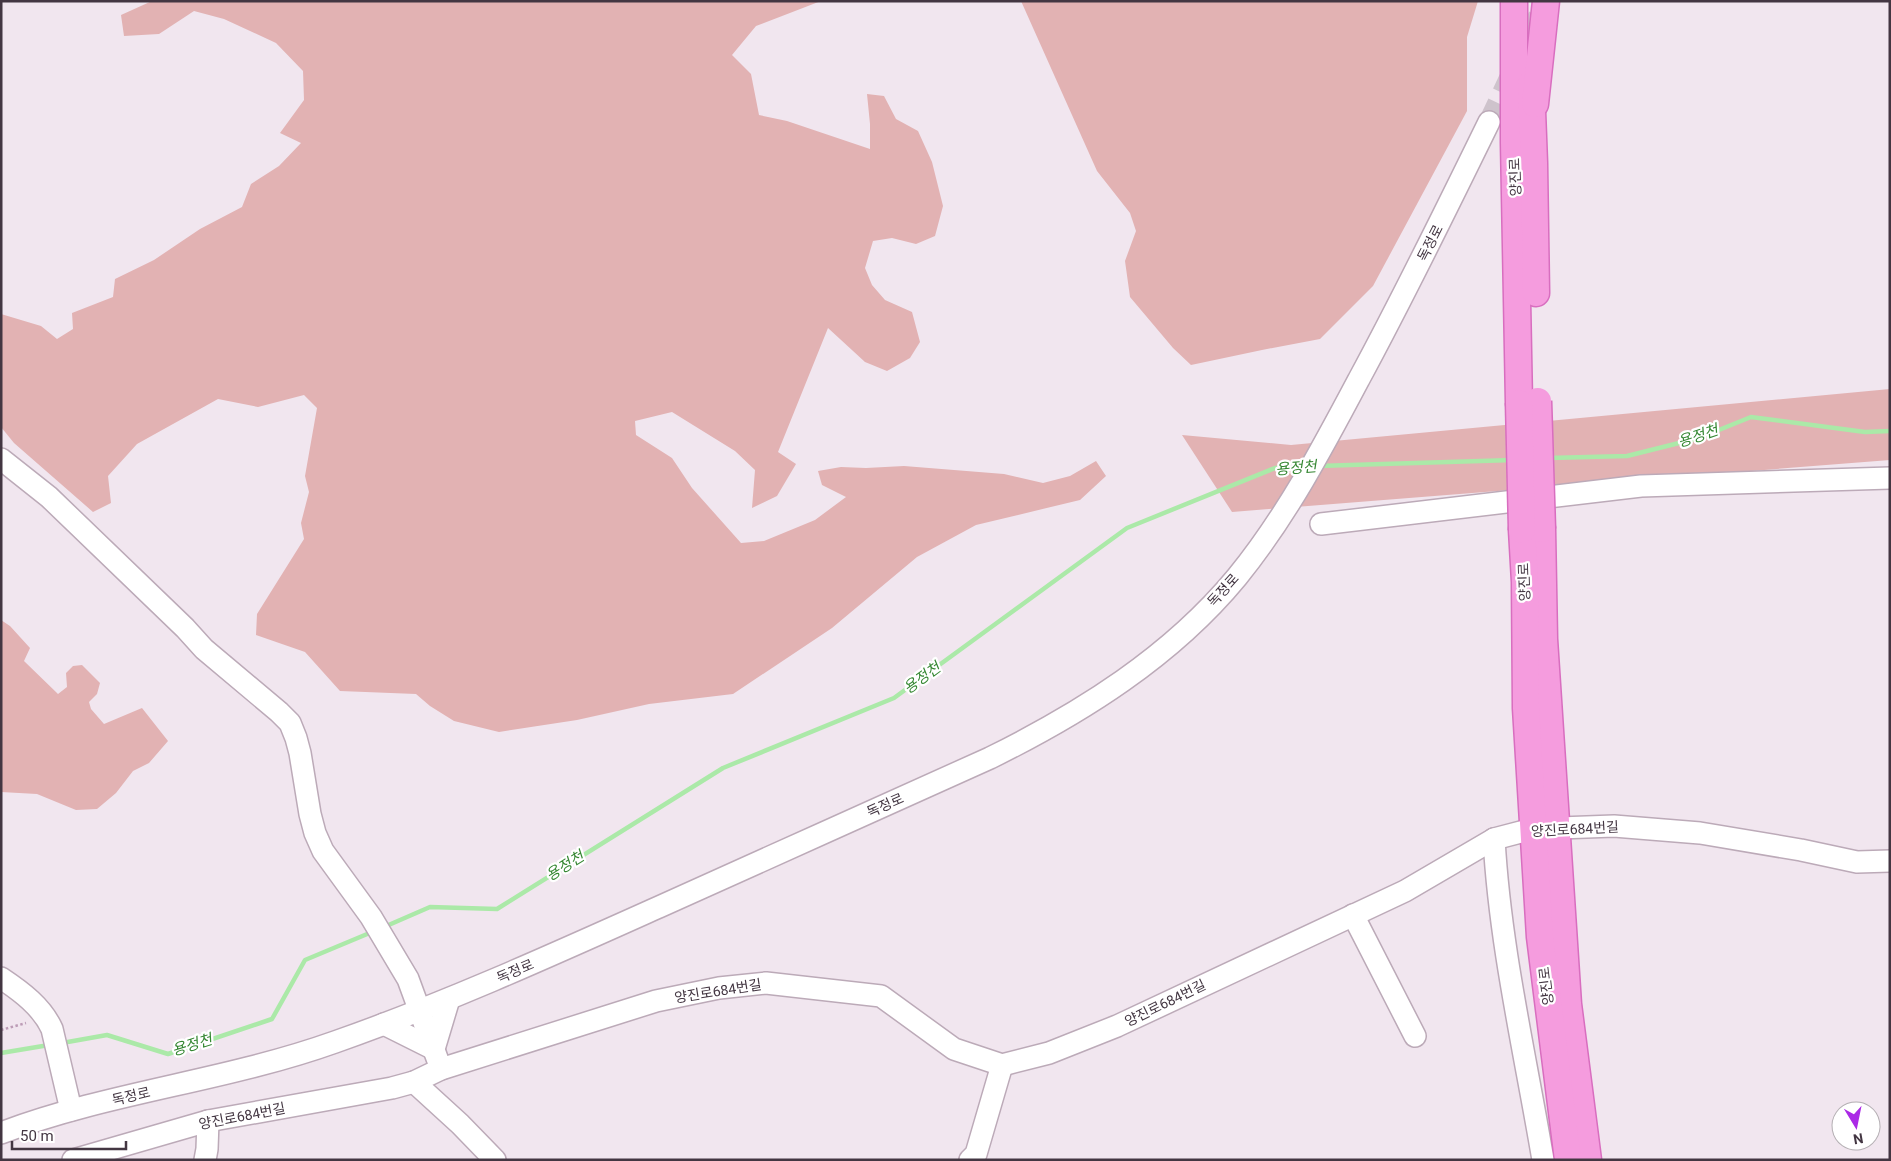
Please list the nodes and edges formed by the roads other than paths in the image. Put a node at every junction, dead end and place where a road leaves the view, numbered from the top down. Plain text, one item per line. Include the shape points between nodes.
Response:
1 (1504, 1) edge
2 (1514, 1) edge
3 (1531, 1) edge
4 (1546, 1) edge
5 (1489, 122) tunnel mouth
6 (1533, 122) junction
7 (1514, 143) junction
8 (1529, 402) junction
9 (1, 459) edge
10 (1890, 478) edge
11 (1321, 524) dead end
12 (1545, 829) junction
13 (1494, 838) junction
14 (1890, 861) edge
15 (1353, 915) junction
16 (1, 978) edge
17 (449, 999) junction
18 (421, 1010) junction
19 (384, 1024) junction
20 (1415, 1036) dead end
21 (434, 1049) junction
22 (1002, 1065) junction
23 (441, 1069) junction
24 (414, 1082) junction
25 (69, 1102) junction
26 (208, 1121) junction
27 (1, 1133) edge
28 (73, 1160) edge
29 (205, 1160) edge
30 (495, 1160) edge
31 (970, 1160) edge
32 (1542, 1160) edge
33 (1568, 1160) edge
34 (1588, 1160) edge

1 - 7 main road
2 - 7 main road, 양진로
3 - 6 main road, 양진로
4 - 6 main road
5 - 17 street, 독정로 via 1440,224 1343,410 1295,494 1236,577 1169,643 1111,689 1034,736 538,962
6 - 8 main road, 양진로
7 - 8 main road, 양진로
8 - 12 main road, 양진로, bridge via 1532,530 1544,639
9 - 18 street via 49,498 204,650 290,723 300,753 315,834 323,852 371,917 408,979
10 - 11 street via 1641,486
12 - 13 street, 양진로684번길
12 - 14 street, 양진로684번길 via 1614,826 1700,833 1856,862
12 - 33 main road, 양진로 via 1540,937
12 - 34 main road, 양진로
13 - 15 street, 양진로684번길 via 1405,891
13 - 32 street via 1496,886 1512,999
15 - 20 street
15 - 22 street, 양진로684번길 via 1117,1026 1049,1053
16 - 25 street via 38,1007 49,1023
17 - 18 street, 독정로
17 - 21 street
18 - 19 street, 독정로
18 - 21 street
19 - 21 street
19 - 25 street, 독정로 via 265,1065
21 - 23 street
22 - 23 street, 양진로684번길 via 954,1050 882,996 766,983 719,988 656,1001
22 - 31 street via 976,1154
23 - 24 street, 양진로684번길
24 - 26 street, 양진로684번길
24 - 30 street
25 - 27 street, 독정로
26 - 28 street, 양진로684번길
26 - 29 street

